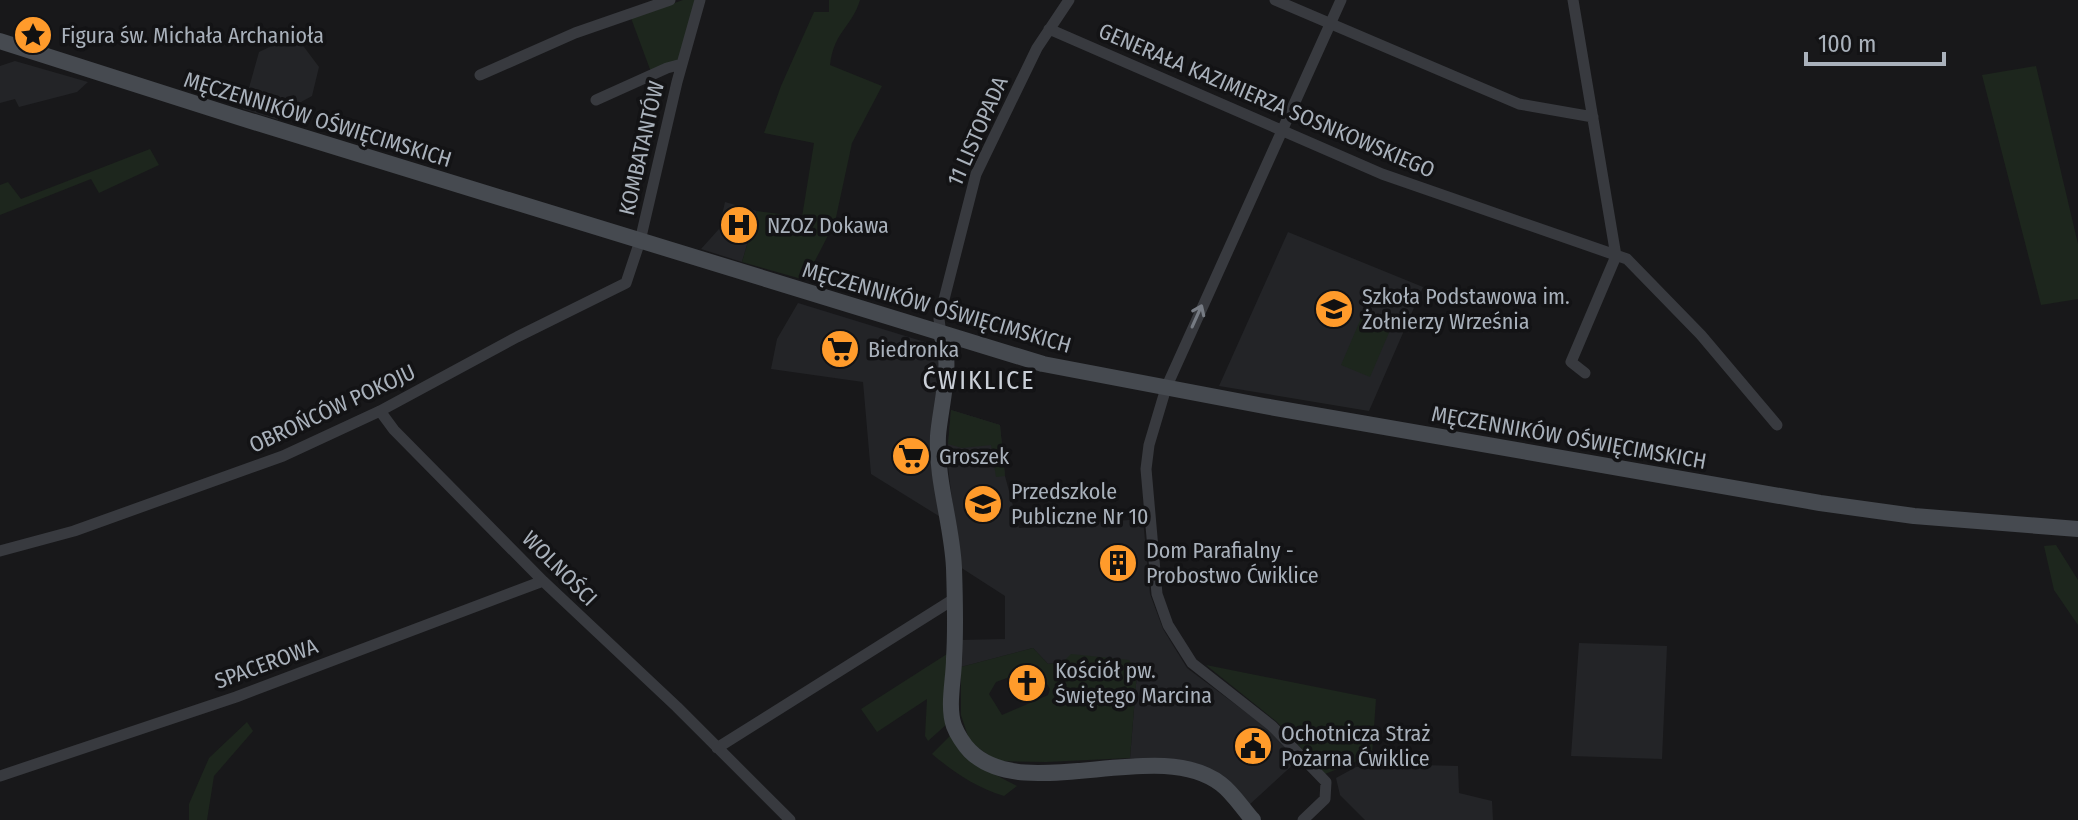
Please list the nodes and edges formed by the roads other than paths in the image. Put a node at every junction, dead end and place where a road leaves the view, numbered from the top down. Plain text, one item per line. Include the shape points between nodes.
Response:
1 (670, 0) edge
2 (700, 0) edge
3 (1069, 0) edge
4 (1275, 0) edge
5 (1341, 0) edge
6 (1560, 0) edge
7 (1573, 4) edge
8 (1329, 25) junction
9 (1049, 29) junction
10 (0, 41) edge
11 (682, 64) junction
12 (480, 75) dead end
13 (596, 100) dead end
14 (1593, 117) junction
15 (1279, 132) junction
16 (640, 241) junction
17 (1616, 256) junction
18 (941, 335) junction
19 (1585, 373) dead end
20 (1166, 388) junction
21 (380, 411) junction
22 (1777, 425) dead end
23 (2078, 529) edge
24 (0, 551) edge
25 (543, 581) junction
26 (954, 599) junction
27 (717, 748) junction
28 (0, 776) edge
29 (790, 820) edge
30 (1253, 820) edge
31 (1303, 820) edge

1 - 12 street via 575,33
2 - 11 street, KOMBATANTÓW
3 - 9 street, 11 LISTOPADA
4 - 8 street
5 - 8 street
6 - 7 street
7 - 14 street
8 - 14 street via 1519,104
8 - 15 street
9 - 15 street, GENERAŁA KAZIMIERZA SOSNKOWSKIEGO
9 - 18 street, 11 LISTOPADA via 976,174 939,319
10 - 16 main road, MĘCZENNIKÓW OŚWIĘCIMSKICH
11 - 13 street, KOMBATANTÓW
11 - 16 street, KOMBATANTÓW
14 - 17 street
15 - 17 street, GENERAŁA KAZIMIERZA SOSNKOWSKIEGO
20 -> 15 street
16 - 18 main road, MĘCZENNIKÓW OŚWIĘCIMSKICH
16 - 21 street, OBROŃCÓW POKOJU via 630,277 621,286
17 - 19 street via 1571,362
17 - 22 street, GENERAŁA KAZIMIERZA SOSNKOWSKIEGO via 1627,259 1649,280
18 - 20 main road, MĘCZENNIKÓW OŚWIĘCIMSKICH via 1043,364
18 - 26 main road via 947,352 939,461 952,543
20 - 23 main road, MĘCZENNIKÓW OŚWIĘCIMSKICH via 1820,503
20 - 31 street via 1146,469 1157,594 1168,625 1192,663 1272,726 1326,782 1325,799
21 - 24 street, OBROŃCÓW POKOJU via 192,490
21 - 25 street, WOLNOŚCI
25 - 27 street, WOLNOŚCI
25 - 28 street, SPACEROWA via 236,697
26 - 27 street
26 - 30 main road via 954,726 980,761 998,770 1029,773 1167,766 1220,783
27 - 29 street, WOLNOŚCI

